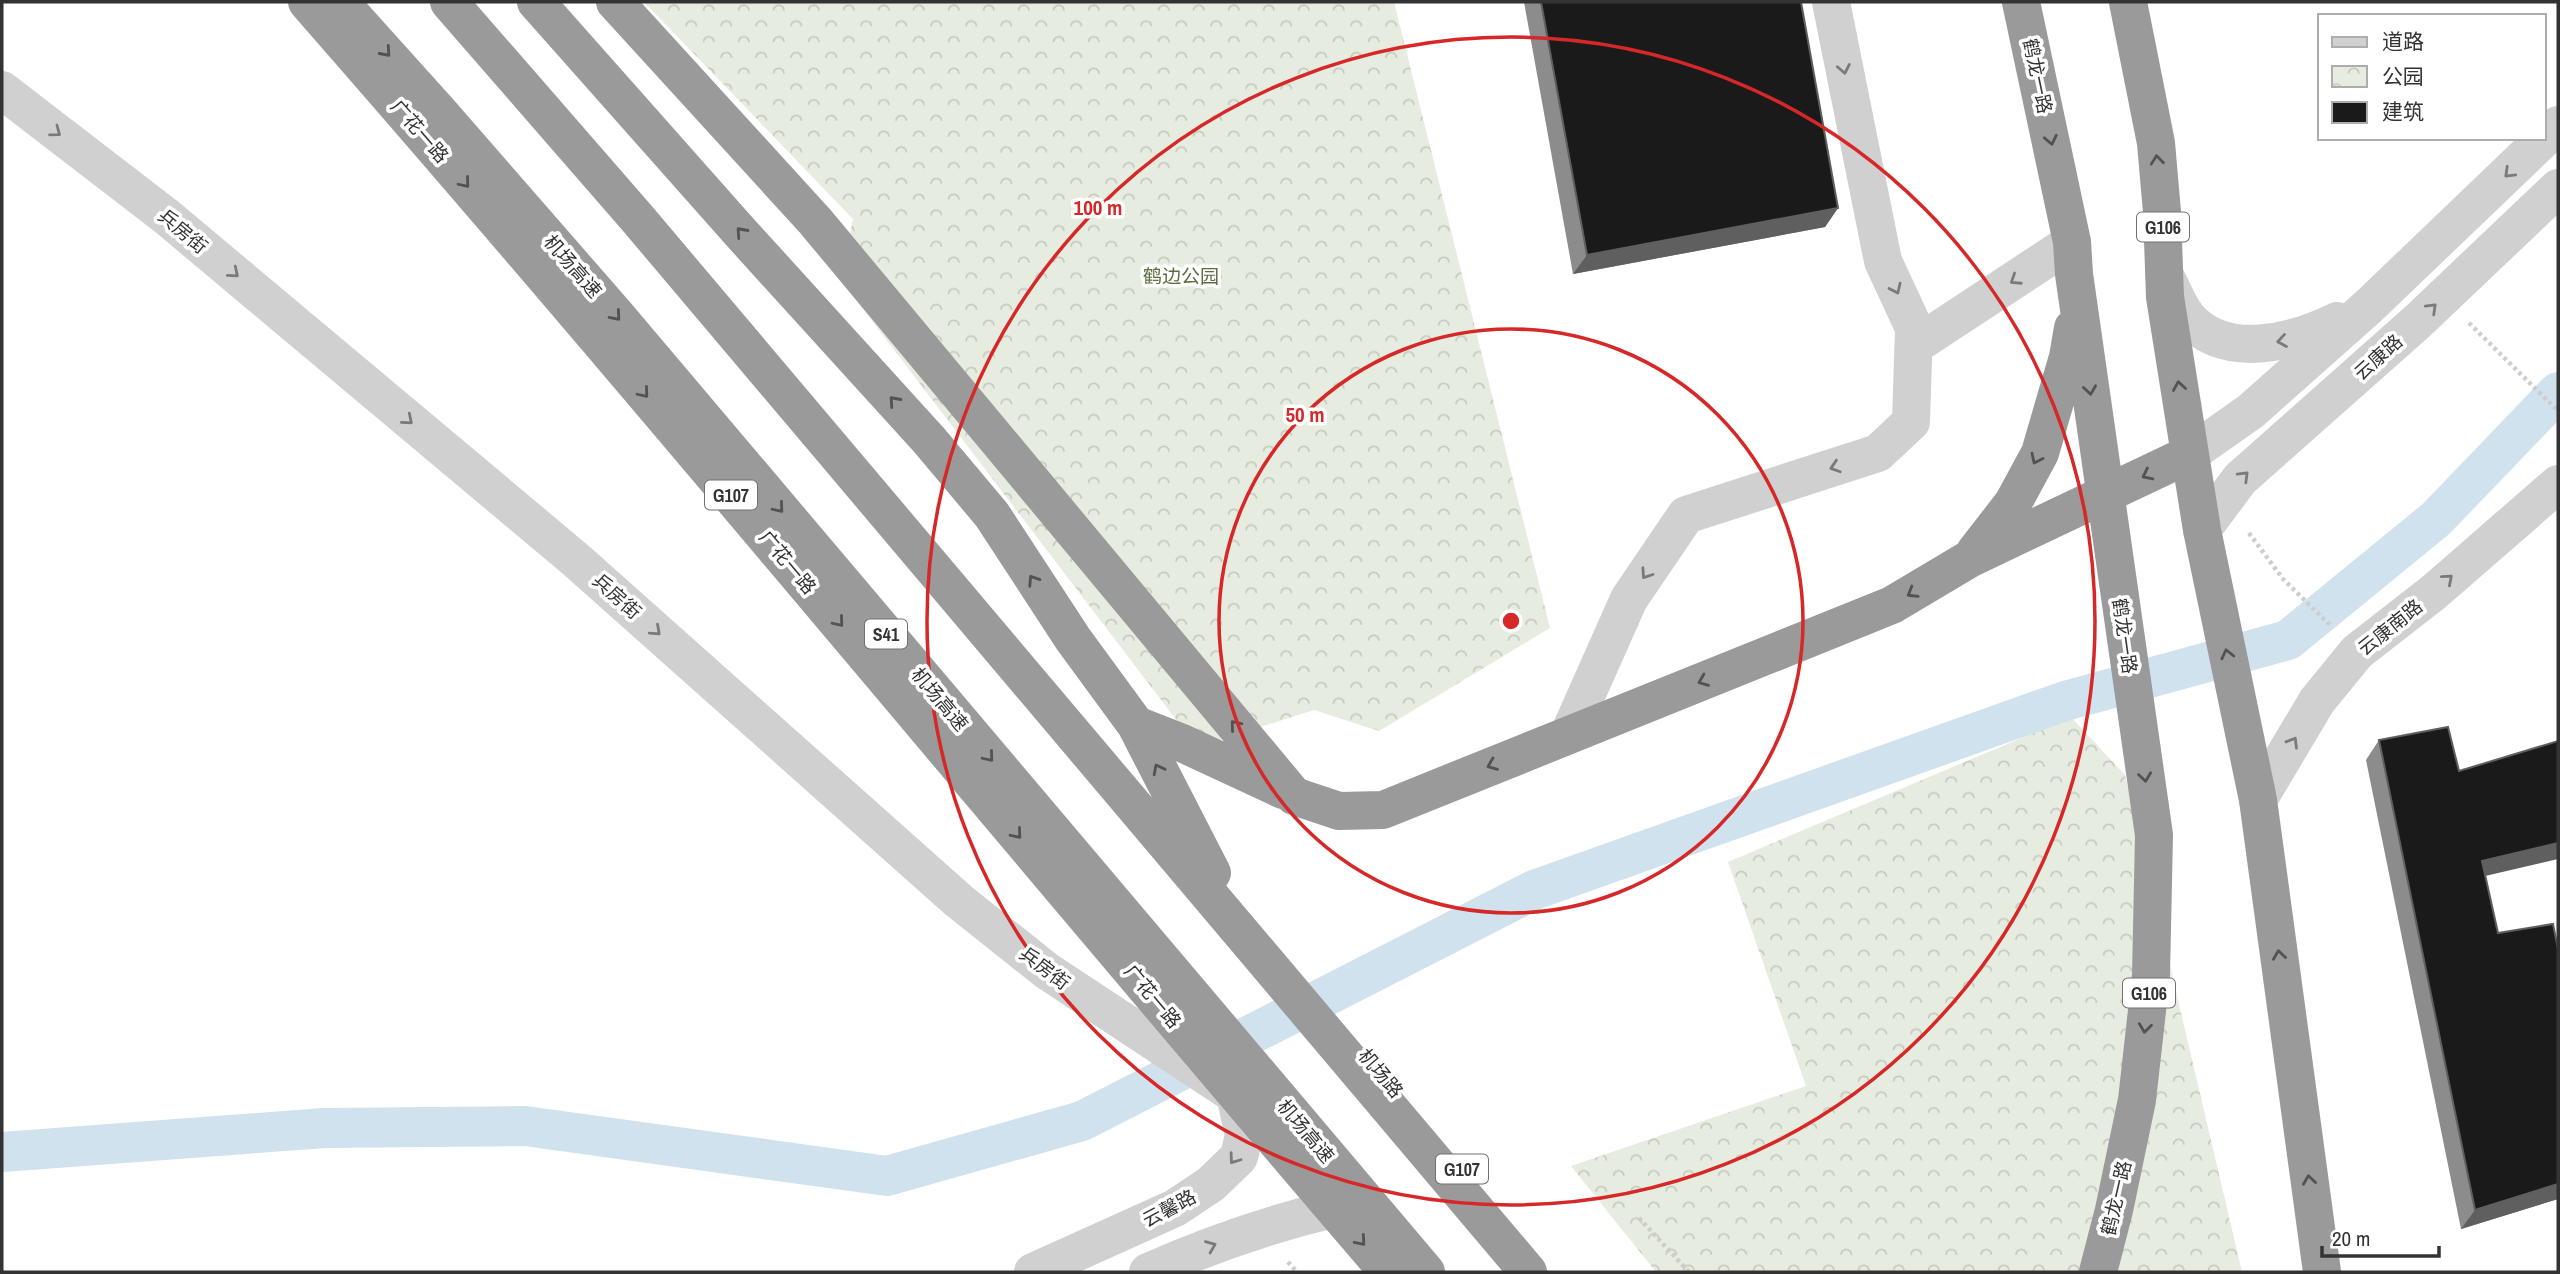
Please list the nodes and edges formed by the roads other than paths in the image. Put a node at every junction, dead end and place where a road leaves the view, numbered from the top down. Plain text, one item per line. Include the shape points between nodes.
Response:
1 (307, 2) edge
2 (340, 2) edge
3 (449, 2) edge
4 (473, 2) edge
5 (536, 2) edge
6 (615, 2) edge
7 (1831, 2) edge
8 (2021, 2) edge
9 (2128, 2) edge
10 (2, 90) edge
11 (2542, 140) edge
12 (2558, 188) edge
13 (2073, 258) junction
14 (2164, 274) junction
15 (2368, 307) junction
16 (1914, 346) junction
17 (2190, 454) junction
18 (2558, 484) edge
19 (2105, 496) junction
20 (2202, 530) junction
21 (1971, 558) junction
22 (1136, 725) junction
23 (1569, 734) junction
24 (1294, 796) junction
25 (2258, 800) junction
26 (1212, 873) junction
27 (1234, 1094) junction
28 (1333, 1209) junction
29 (1034, 1272) edge
30 (1148, 1272) edge
31 (1388, 1272) edge
32 (1426, 1272) edge
33 (1528, 1272) edge
34 (1550, 1272) edge
35 (2098, 1272) edge
36 (2322, 1272) edge

1 -> 27 highway, 广花一路 / G107 via 824,604
2 -> 32 highway, 机场高速 / S41 via 616,315
3 - 33 highway
4 - 26 highway, G107
22 -> 5 highway via 992,515
24 -> 6 highway via 815,221
7 -> 16 street via 1883,261 1914,328
8 -> 13 highway, 鹤龙一路 / G106
14 -> 9 highway, G106 via 2155,143
10 -> 27 street, 兵房街 via 167,217 576,560 959,901 1047,971
11 -> 15 street
20 -> 12 street, 云康路 via 2240,479
13 -> 16 street
13 -> 19 highway, 鹤龙一路 / G106
13 -> 21 highway, G106 via 2076,309 2068,356 2040,453 2013,503
15 -> 14 street via 2296,338 2232,343 2206,332 2188,317
17 -> 14 highway, G106
15 - 17 street via 2251,411
16 -> 23 street via 1911,422 1878,453 1686,515 1629,599
17 -> 19 highway
17 - 20 highway, G106
25 -> 18 street, 云康南路 via 2317,701 2357,652
19 - 21 highway
19 -> 35 highway, 鹤龙一路 / G106 via 2154,835 2151,975 2137,1100
25 -> 20 highway, G106
21 -> 23 highway via 1892,605
22 - 24 highway
26 -> 22 highway
23 -> 24 highway via 1383,810 1339,811
36 -> 25 highway, G106
26 - 34 highway, 机场路 / G107
27 - 28 highway, G107
27 -> 29 street, 云馨路 via 1244,1135 1239,1157 1211,1184 1175,1208
30 -> 28 street via 1233,1237
28 -> 31 highway, G107

